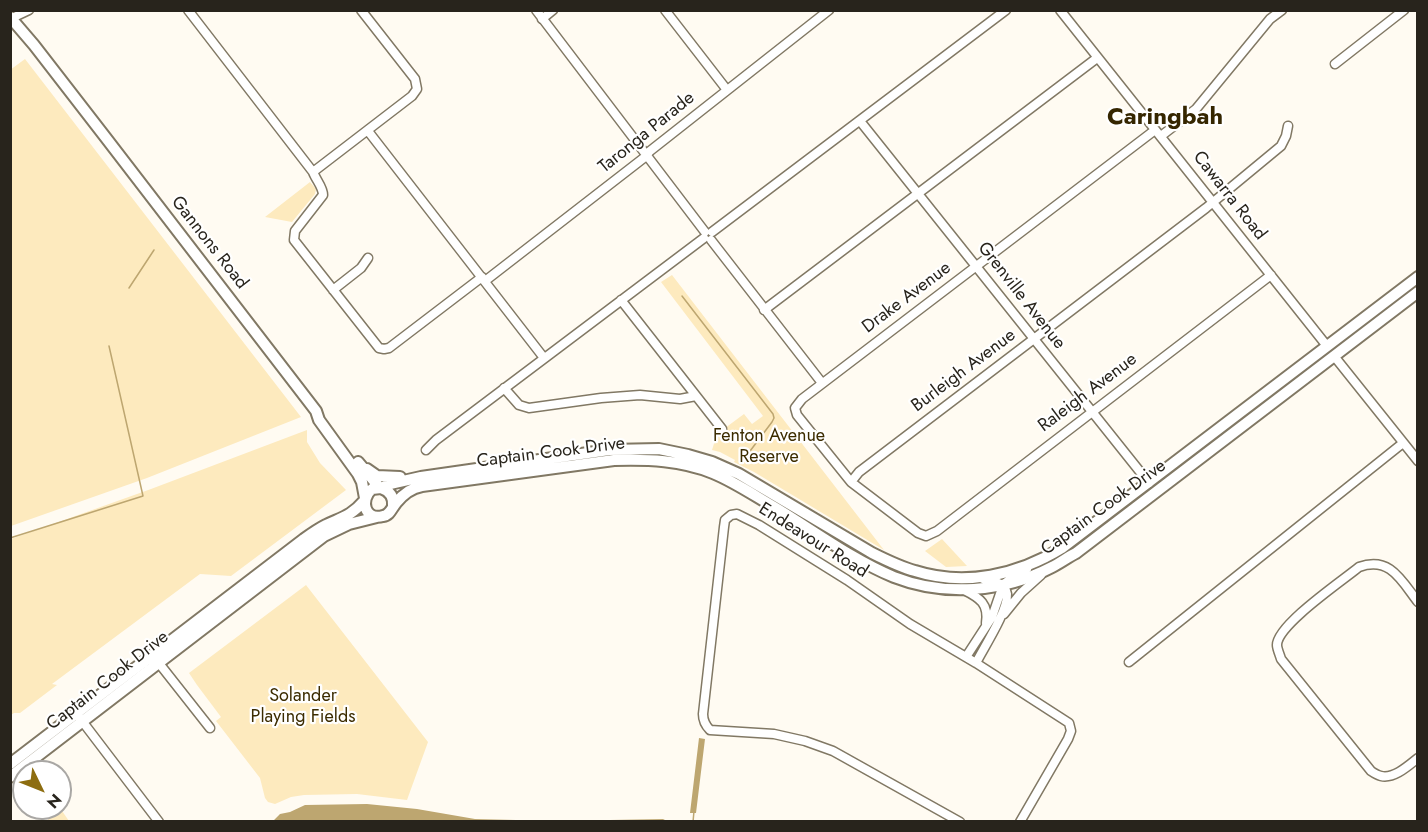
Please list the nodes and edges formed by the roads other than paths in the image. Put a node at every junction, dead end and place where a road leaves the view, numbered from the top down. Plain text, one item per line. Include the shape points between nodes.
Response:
1 (29, 10) edge
2 (188, 10) edge
3 (361, 10) edge
4 (536, 10) edge
5 (553, 10) edge
6 (665, 10) edge
7 (829, 10) edge
8 (1006, 10) edge
9 (1060, 10) edge
10 (1282, 10) edge
11 (1404, 10) edge
12 (11, 18) edge
13 (542, 19) junction
14 (1097, 58) junction
15 (1335, 64) dead end
16 (727, 90) junction
17 (860, 121) junction
18 (1288, 126) dead end
19 (368, 130) junction
20 (1158, 133) junction
21 (647, 155) junction
22 (313, 172) junction
23 (918, 193) junction
24 (1213, 202) junction
25 (708, 235) junction
26 (368, 258) dead end
27 (976, 266) junction
28 (1270, 275) junction
29 (484, 279) junction
30 (1416, 287) edge
31 (333, 290) junction
32 (621, 300) junction
33 (764, 310) junction
34 (1034, 339) junction
35 (1327, 346) junction
36 (1334, 356) junction
37 (544, 357) junction
38 (822, 383) junction
39 (504, 388) junction
40 (696, 396) junction
41 (316, 411) junction
42 (1092, 411) junction
43 (722, 429) dead end
44 (1403, 443) junction
45 (426, 450) dead end
46 (1418, 461) edge
47 (359, 464) junction
48 (421, 477) junction
49 (851, 482) junction
50 (1153, 487) junction
51 (380, 488) junction
52 (365, 500) junction
53 (393, 506) junction
54 (377, 517) junction
55 (1049, 563) junction
56 (979, 578) junction
57 (1003, 585) junction
58 (964, 590) junction
59 (1418, 602) edge
60 (999, 621) junction
61 (985, 630) junction
62 (966, 657) junction
63 (159, 662) junction
64 (1129, 662) dead end
65 (976, 663) junction
66 (79, 718) junction
67 (210, 728) dead end
68 (1418, 758) edge
69 (10, 765) edge
70 (10, 777) edge
71 (159, 822) edge
72 (960, 822) edge
73 (1020, 822) edge

1 - 12 street
2 - 22 street
3 - 19 street via 415,79 417,89
4 - 13 street
5 - 13 street
6 - 16 street
7 - 16 street, Taronga Parade
8 - 17 street
9 - 14 street, Cawarra Road
10 - 20 street, Drake Avenue via 1270,19 1196,109
11 - 15 street
12 - 41 main road, Gannons Road
13 - 21 street
14 - 20 street, Cawarra Road
14 - 23 street
16 - 21 street, Taronga Parade
17 - 23 street, Grenville Avenue
17 - 25 street
18 - 24 street, Burleigh Avenue via 1281,146
19 - 22 street
19 - 29 street
20 - 24 street, Cawarra Road
20 - 27 street, Drake Avenue
21 - 25 street
21 - 29 street, Taronga Parade
22 - 31 street via 323,190 322,196 295,231 294,238
23 - 27 street, Grenville Avenue
23 - 33 street
24 - 28 street, Cawarra Road
24 - 34 street, Burleigh Avenue
25 - 32 street
25 - 33 street
26 - 31 street
27 - 34 street, Grenville Avenue
27 - 38 street, Drake Avenue
28 - 35 street, Cawarra Road
28 - 42 street, Raleigh Avenue
29 - 31 street, Taronga Parade via 386,349 377,346
29 - 37 street
30 - 35 main road, Captain Cook Drive
30 - 36 main road, Captain Cook Drive
32 - 37 street
32 - 40 street
33 - 38 street
34 - 42 street, Grenville Avenue
34 - 49 street, Burleigh Avenue
35 - 36 main road
35 - 50 main road, Captain Cook Drive
36 - 44 street
36 - 50 main road, Captain Cook Drive
37 - 39 street
38 - 49 street, Drake Avenue via 802,399 795,412
39 - 40 street via 519,405 529,408 640,395 676,399
39 - 45 street
40 - 43 street
41 - 47 main road
41 - 52 main road, Gannons Road via 358,474
42 - 49 street, Raleigh Avenue via 926,536
42 - 50 street, Grenville Avenue
44 - 46 street
44 - 64 street
47 - 48 main road via 377,476
47 - 51 main road
48 - 51 main road, Captain Cook Drive
48 - 56 main road, Captain Cook Drive via 609,450 659,449 712,462 739,474 872,553 915,572
50 - 55 main road, Captain Cook Drive via 1062,548
51 - 52 main road via 372,489
51 - 53 main road via 391,494
52 - 54 main road via 368,512
52 - 66 main road, Captain Cook Drive via 349,515 304,539
53 - 54 main road via 387,514
53 - 58 main road, Captain Cook Drive via 405,493 422,486 614,460 670,461 713,473 737,485 894,577 929,587
54 - 63 main road, Captain Cook Drive via 324,536
55 - 56 main road, Captain Cook Drive
55 - 57 main road, Captain Cook Drive via 1021,580
55 - 60 street
56 - 57 street
57 - 58 main road, Captain Cook Drive
57 - 60 street via 1006,600
57 - 61 street
58 - 61 street via 985,606
59 - 68 street via 1385,566 1359,567 1291,621 1277,645 1281,659 1371,771 1393,775
60 - 65 street
61 - 62 street
62 - 65 street, Endeavour Road
62 - 72 street, Endeavour Road via 759,525 737,514 725,520 703,714 705,725 710,730 774,734 833,751
63 - 66 main road, Captain Cook Drive
63 - 67 street
65 - 73 street, Endeavour Road via 1069,723 1071,731
66 - 69 main road, Captain Cook Drive
66 - 70 main road, Captain Cook Drive
66 - 71 street

